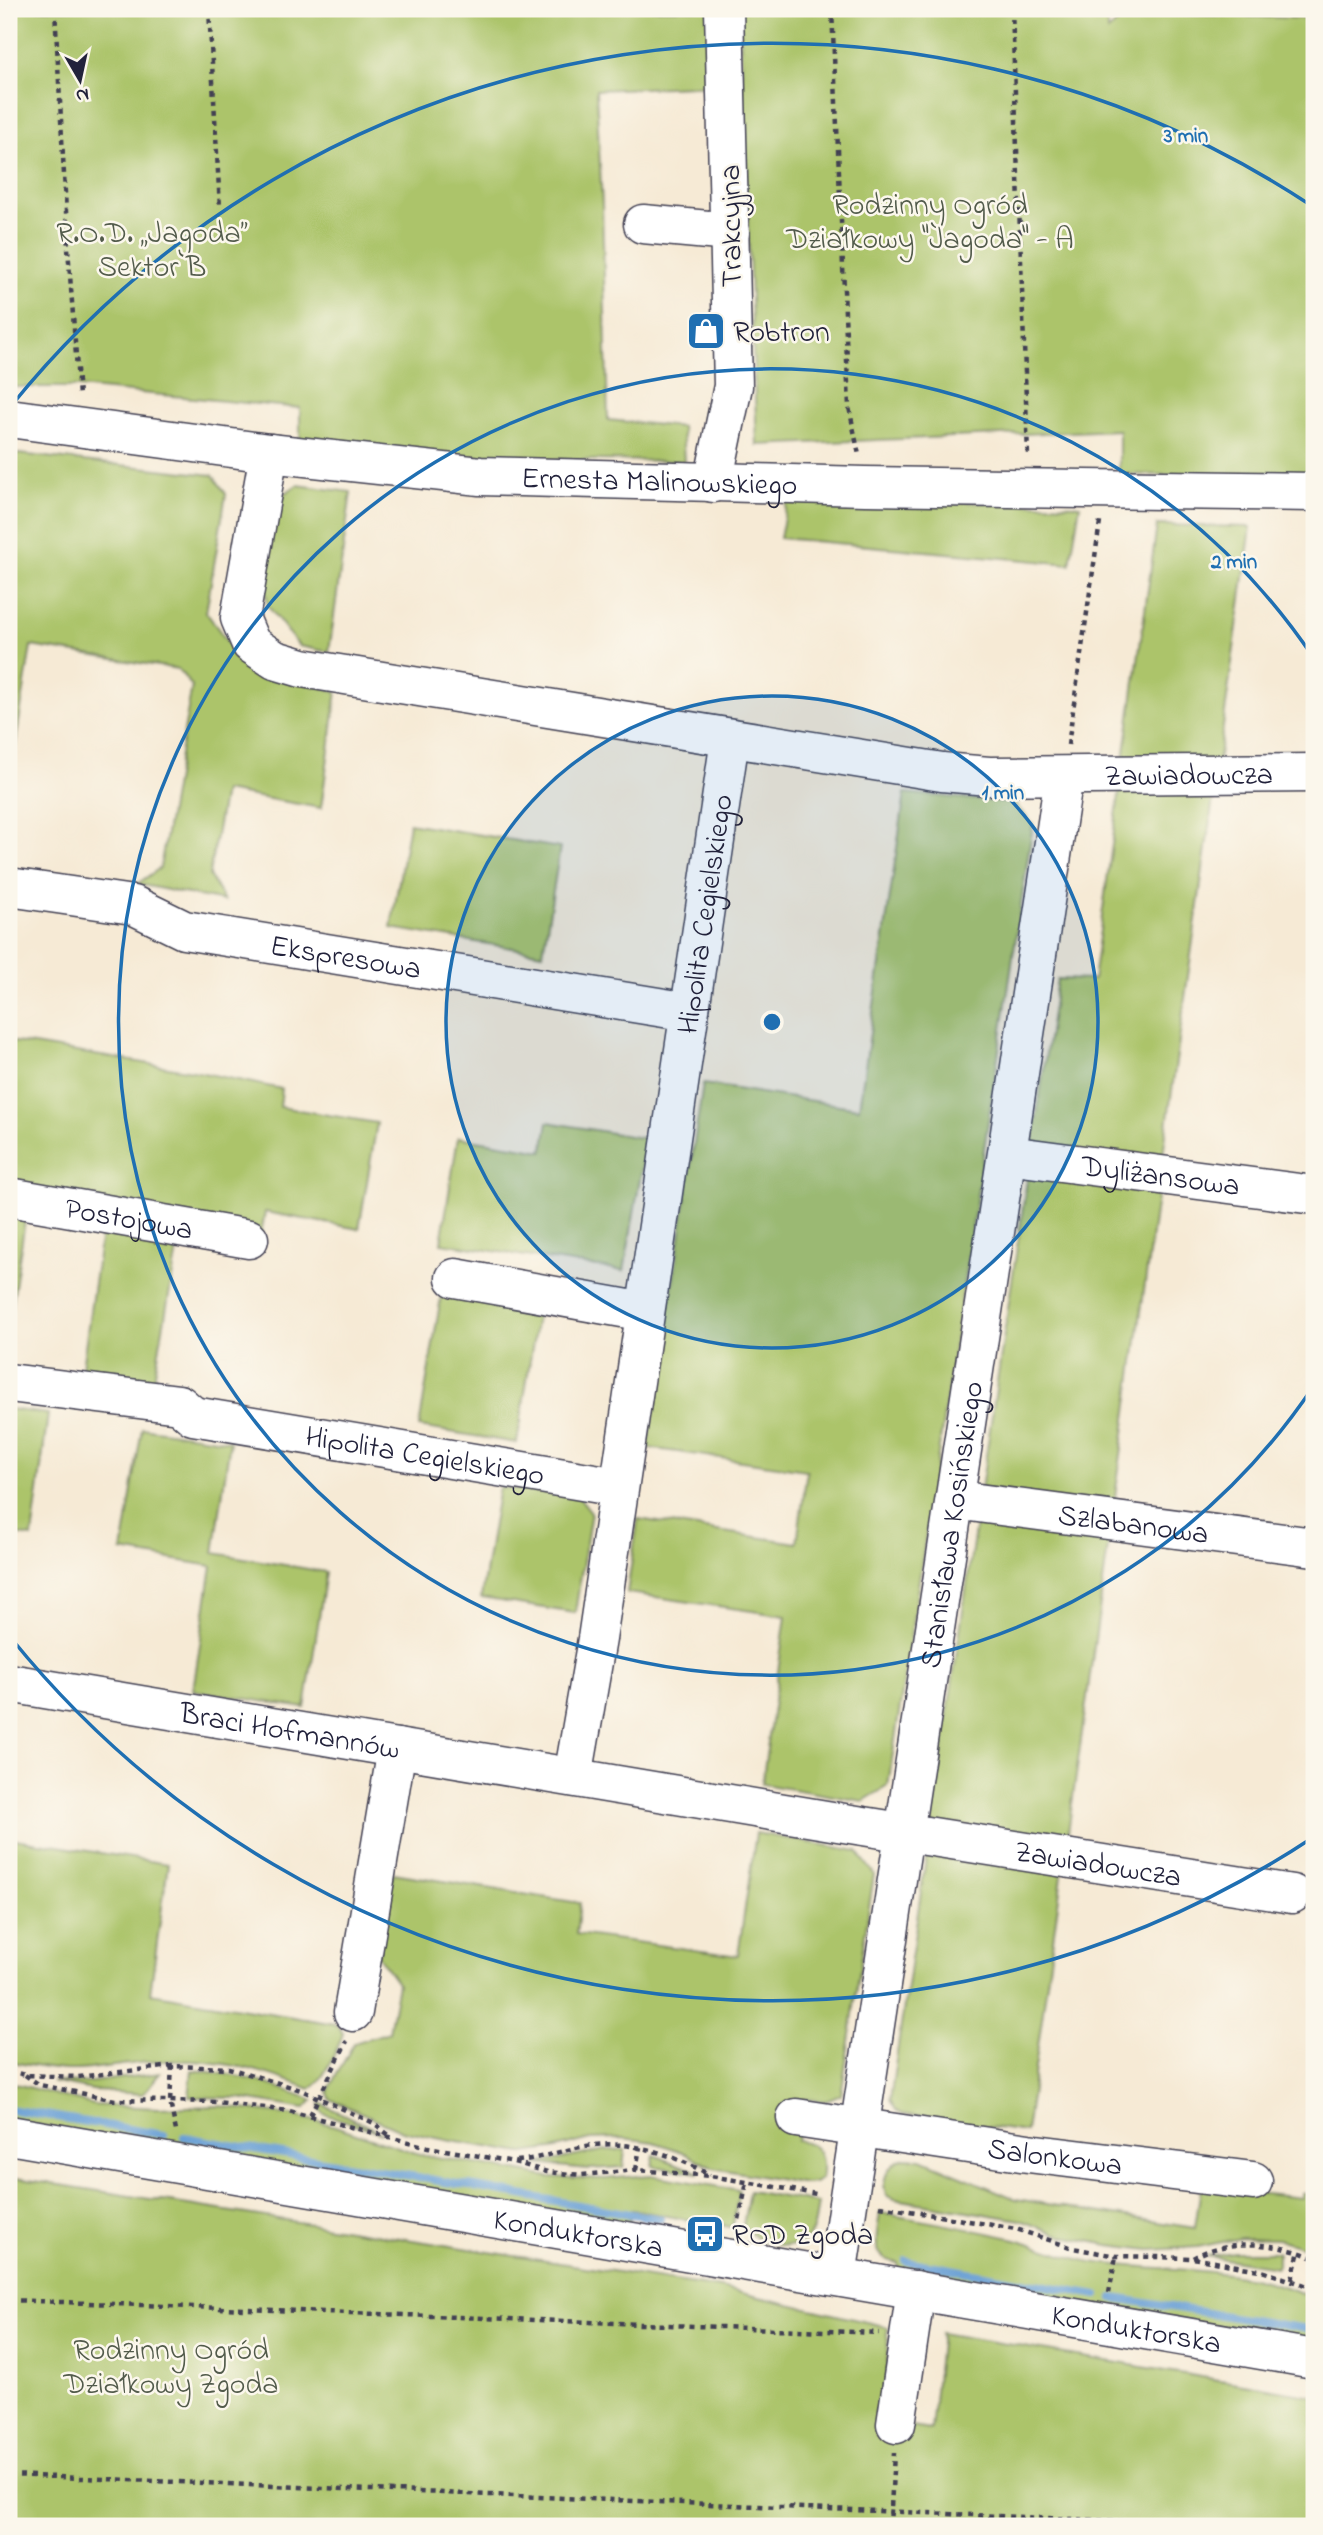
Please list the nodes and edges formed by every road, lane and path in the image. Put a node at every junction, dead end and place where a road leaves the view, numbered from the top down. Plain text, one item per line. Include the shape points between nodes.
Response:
1 (55, 9) edge
2 (209, 9) edge
3 (724, 9) edge
4 (832, 9) edge
5 (1012, 9) edge
6 (220, 208) dead end
7 (643, 224) dead end
8 (730, 232) junction
9 (78, 387) dead end
10 (9, 418) edge
11 (269, 453) junction
12 (713, 483) junction
13 (865, 486) junction
14 (1028, 488) junction
15 (1104, 489) junction
16 (1314, 492) edge
17 (730, 739) junction
18 (1314, 773) edge
19 (1064, 776) junction
20 (9, 887) edge
21 (689, 1012) junction
22 (1008, 1155) junction
23 (1314, 1195) edge
24 (9, 1197) edge
25 (249, 1239) dead end
26 (455, 1278) dead end
27 (645, 1312) junction
28 (9, 1383) edge
29 (618, 1487) junction
30 (955, 1500) junction
31 (1314, 1547) edge
32 (9, 1683) edge
33 (397, 1748) junction
34 (573, 1777) junction
35 (904, 1832) junction
36 (1292, 1894) dead end
37 (353, 2012) joint
38 (172, 2066) junction
39 (9, 2071) edge
40 (25, 2075) junction
41 (318, 2097) junction
42 (170, 2102) junction
43 (310, 2115) junction
44 (796, 2118) dead end
45 (859, 2129) junction
46 (9, 2135) edge
47 (391, 2136) junction
48 (640, 2147) junction
49 (514, 2162) junction
50 (172, 2163) junction
51 (636, 2170) junction
52 (711, 2176) junction
53 (1252, 2181) dead end
54 (747, 2182) junction
55 (848, 2199) junction
56 (736, 2235) dead end
57 (1299, 2251) junction
58 (1193, 2258) junction
59 (1314, 2258) edge
60 (837, 2276) junction
61 (1292, 2279) junction
62 (1314, 2287) edge
63 (916, 2290) junction
64 (9, 2300) edge
65 (909, 2336) junction
66 (1314, 2359) edge
67 (896, 2424) joint
68 (9, 2475) edge
69 (891, 2513) junction
70 (890, 2526) edge
71 (1239, 2526) edge

1 - 9 path
2 - 6 path
3 - 8 street, Trakcyjna
4 - 13 path via 849,407
5 - 14 path
7 - 8 street
8 - 12 street, Trakcyjna via 733,386
10 - 11 street, Ernesta Malinowskiego
11 - 12 street, Ernesta Malinowskiego via 480,476
11 - 17 street via 240,618 251,644 275,660
12 - 13 street, Ernesta Malinowskiego
13 - 14 street, Ernesta Malinowskiego
14 - 15 street, Ernesta Malinowskiego
15 - 16 street, Ernesta Malinowskiego
15 - 19 path
17 - 19 street, Zawiadowcza via 942,772
17 - 21 street, Hipolita Cegielskiego
18 - 19 street, Zawiadowcza
19 - 22 street, Stanisława Kosińskiego
20 - 21 street, Ekspresowa via 133,905 184,930
21 - 27 street, Hipolita Cegielskiego
22 - 23 street, Dyliżansowa
22 - 30 street, Stanisława Kosińskiego
24 - 25 street, Postojowa
26 - 27 street
27 - 29 street, Hipolita Cegielskiego
28 - 29 street, Hipolita Cegielskiego via 178,1404 194,1416
29 - 34 street, Hipolita Cegielskiego
30 - 31 street, Szlabanowa
30 - 35 street, Stanisława Kosińskiego
32 - 33 street, Braci Hofmannów
33 - 34 street, Braci Hofmannów
33 - 37 street
34 - 35 street, Braci Hofmannów
35 - 36 street, Zawiadowcza
35 - 45 street, Stanisława Kosińskiego
37 - 41 path via 344,2049
38 - 40 path via 78,2077
38 - 41 path via 229,2068
38 - 42 path
39 - 40 path
40 - 42 path via 40,2085 66,2091 115,2100
41 - 43 path
41 - 47 path
42 - 43 path via 256,2105
42 - 50 path via 176,2129
43 - 47 path
44 - 45 street, Salonkowa
45 - 53 street, Salonkowa
45 - 55 street, Stanisława Kosińskiego
46 - 50 street, Konduktorska
47 - 49 path
48 - 49 path via 610,2143
48 - 51 path
48 - 52 path via 667,2153
49 - 51 path via 547,2172 582,2175
50 - 60 street, Konduktorska
51 - 52 path
52 - 54 path
54 - 55 path
54 - 56 path
55 - 58 path via 1016,2230 1116,2256
55 - 60 street, Stanisława Kosińskiego
57 - 58 path via 1245,2245 1207,2250
57 - 59 path
57 - 61 path
58 - 61 path
60 - 63 street, Konduktorska
61 - 62 path
63 - 65 street
63 - 66 street, Konduktorska
64 - 65 path
65 - 67 street
67 - 69 path
68 - 69 path
69 - 70 path
69 - 71 path

